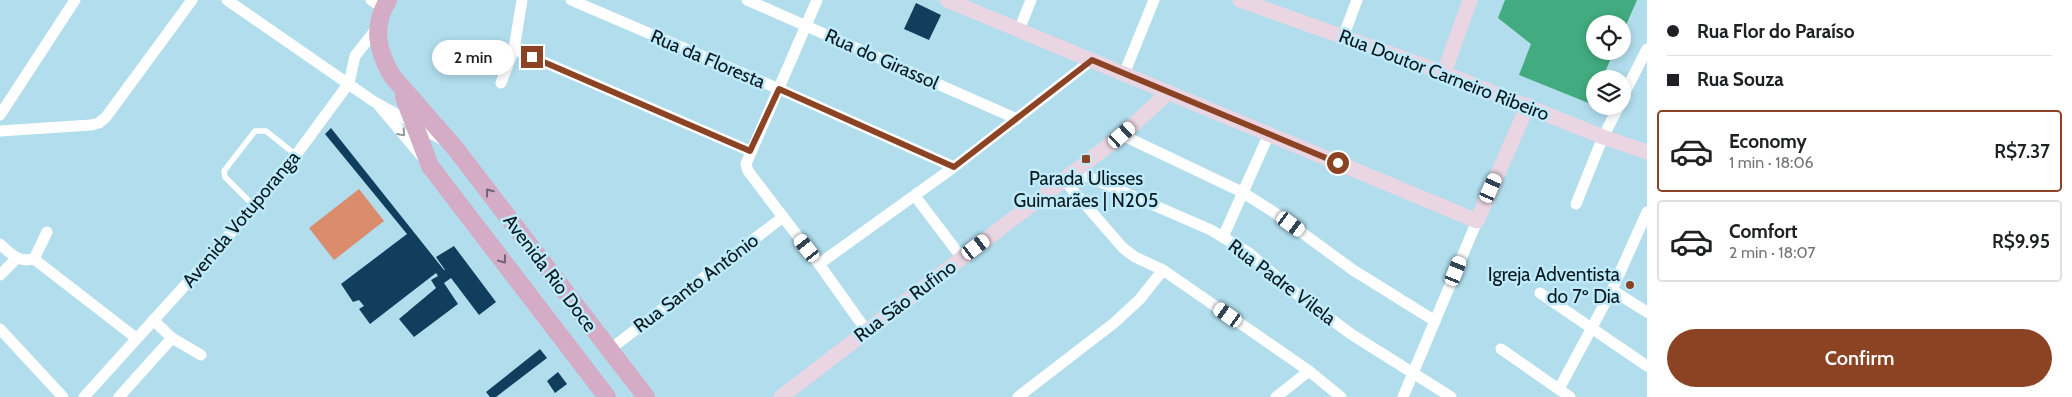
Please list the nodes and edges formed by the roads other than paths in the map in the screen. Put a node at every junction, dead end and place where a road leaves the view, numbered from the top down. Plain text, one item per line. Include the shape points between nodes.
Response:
1 (75, 0) edge
2 (192, 0) edge
3 (227, 0) edge
4 (522, 0) edge
5 (571, 0) edge
6 (747, 0) edge
7 (817, 0) edge
8 (946, 0) edge
9 (1031, 0) edge
10 (1154, 0) edge
11 (1357, 0) edge
12 (1470, 0) edge
13 (1244, 1) edge
14 (381, 3) edge
15 (806, 25) junction
16 (377, 28) junction
17 (1019, 30) junction
18 (1343, 37) junction
19 (514, 49) junction
20 (1647, 49) edge
21 (1092, 60) junction
22 (1444, 73) junction
23 (1124, 74) junction
24 (1631, 80) edge
25 (349, 83) junction
26 (501, 84) dead end
27 (399, 85) junction
28 (779, 89) junction
29 (1168, 92) junction
30 (374, 100) junction
31 (1528, 106) junction
32 (1614, 115) edge
33 (0, 116) edge
34 (1017, 119) junction
35 (414, 123) junction
36 (0, 131) edge
37 (1269, 134) junction
38 (1122, 135) junction
39 (1603, 137) junction
40 (455, 148) junction
41 (1647, 152) edge
42 (296, 155) junction
43 (748, 156) junction
44 (430, 166) junction
45 (954, 167) junction
46 (1070, 176) junction
47 (1244, 193) junction
48 (914, 196) junction
49 (1576, 204) dead end
50 (253, 205) junction
51 (1647, 212) edge
52 (783, 217) junction
53 (1477, 220) junction
54 (47, 232) dead end
55 (1223, 237) junction
56 (0, 244) edge
57 (16, 258) junction
58 (962, 258) junction
59 (34, 259) junction
60 (820, 264) junction
61 (1163, 270) junction
62 (0, 275) edge
63 (1612, 290) junction
64 (1540, 293) dead end
65 (1647, 312) edge
66 (153, 320) junction
67 (1435, 321) junction
68 (1591, 328) junction
69 (0, 329) edge
70 (866, 330) junction
71 (136, 338) junction
72 (172, 338) junction
73 (1500, 349) dead end
74 (609, 350) junction
75 (200, 355) dead end
76 (1647, 366) edge
77 (1309, 371) junction
78 (1414, 373) junction
79 (1559, 389) junction
80 (63, 397) edge
81 (84, 397) edge
82 (119, 397) edge
83 (607, 397) edge
84 (646, 397) edge
85 (781, 397) edge
86 (1018, 397) edge
87 (1276, 397) edge
88 (1341, 397) edge
89 (1403, 397) edge
90 (1451, 397) edge
91 (1570, 397) edge

1 - 33 street
2 - 36 street via 99,123
3 - 25 street, Avenida Rio Doce
4 - 19 street
5 - 28 street, Rua da Floresta
6 - 15 street, Rua do Girassol
7 - 15 street
8 - 17 street
9 - 17 street
10 - 23 street
11 - 18 street
12 - 22 street
13 - 18 street, Rua Doutor Carneiro Ribeiro
14 - 16 main road
15 - 28 street
15 - 34 street, Rua do Girassol
16 - 25 street, Avenida Votuporanga via 355,56
16 - 27 main road, Avenida Rio Doce via 384,63
17 - 21 street
18 - 22 street, Rua Doutor Carneiro Ribeiro
19 - 26 street
19 - 43 street
20 - 24 street
21 - 23 street
21 - 34 street
22 - 31 street, Rua Doutor Carneiro Ribeiro
23 - 29 street
25 - 30 street, Avenida Rio Doce
25 - 42 street, Avenida Votuporanga
27 - 35 main road, Avenida Rio Doce
27 - 40 main road, Avenida Rio Doce
28 - 43 street
28 - 45 street, Rua da Floresta
29 - 37 street
29 - 38 street, Rua São Rufino
30 - 35 street, Avenida Rio Doce
30 -> 44 street, Avenida Rio Doce
31 - 39 street, Rua Doutor Carneiro Ribeiro
31 - 53 street
32 - 39 street
34 - 45 street
35 - 40 street, Avenida Rio Doce
35 - 44 main road, Avenida Rio Doce
37 - 47 street
37 - 53 street
38 - 46 street, Rua São Rufino
38 - 47 street
39 - 41 street, Rua Doutor Carneiro Ribeiro
39 - 49 street
74 -> 40 main road, Avenida Rio Doce
42 - 50 street, Avenida Votuporanga
42 - 50 lane via 266,131 255,131 224,171
43 - 52 street via 748,171
44 -> 83 main road, Avenida Rio Doce
45 - 48 street
46 - 55 street, Rua Padre Vilela
46 - 58 street, Rua São Rufino
46 - 61 street via 1123,248
47 - 55 street
47 - 67 street via 1353,270
48 - 58 street
48 - 60 street
50 - 66 street, Avenida Votuporanga
51 - 63 street
52 - 60 street
52 - 74 street, Rua Santo Antônio
53 - 67 street
54 - 59 street
55 - 78 street, Rua Padre Vilela via 1249,253 1351,334
56 - 57 street
57 - 59 street
57 - 62 street
58 - 70 street, Rua São Rufino
59 - 71 street
60 - 70 street
61 - 77 street
61 - 86 street via 1139,300 1114,323
63 - 65 street
63 - 68 street
64 - 68 street
66 - 71 street, Avenida Votuporanga
66 - 72 street
67 - 78 street
68 - 76 street
68 - 79 street
69 - 80 street
70 - 85 street, Rua São Rufino
71 - 81 street, Avenida Votuporanga
72 - 75 street
72 - 82 street
73 - 79 street
74 - 84 main road, Avenida Rio Doce
77 - 87 street
77 - 88 street
78 - 89 street
78 - 90 street, Rua Padre Vilela
79 - 91 street

